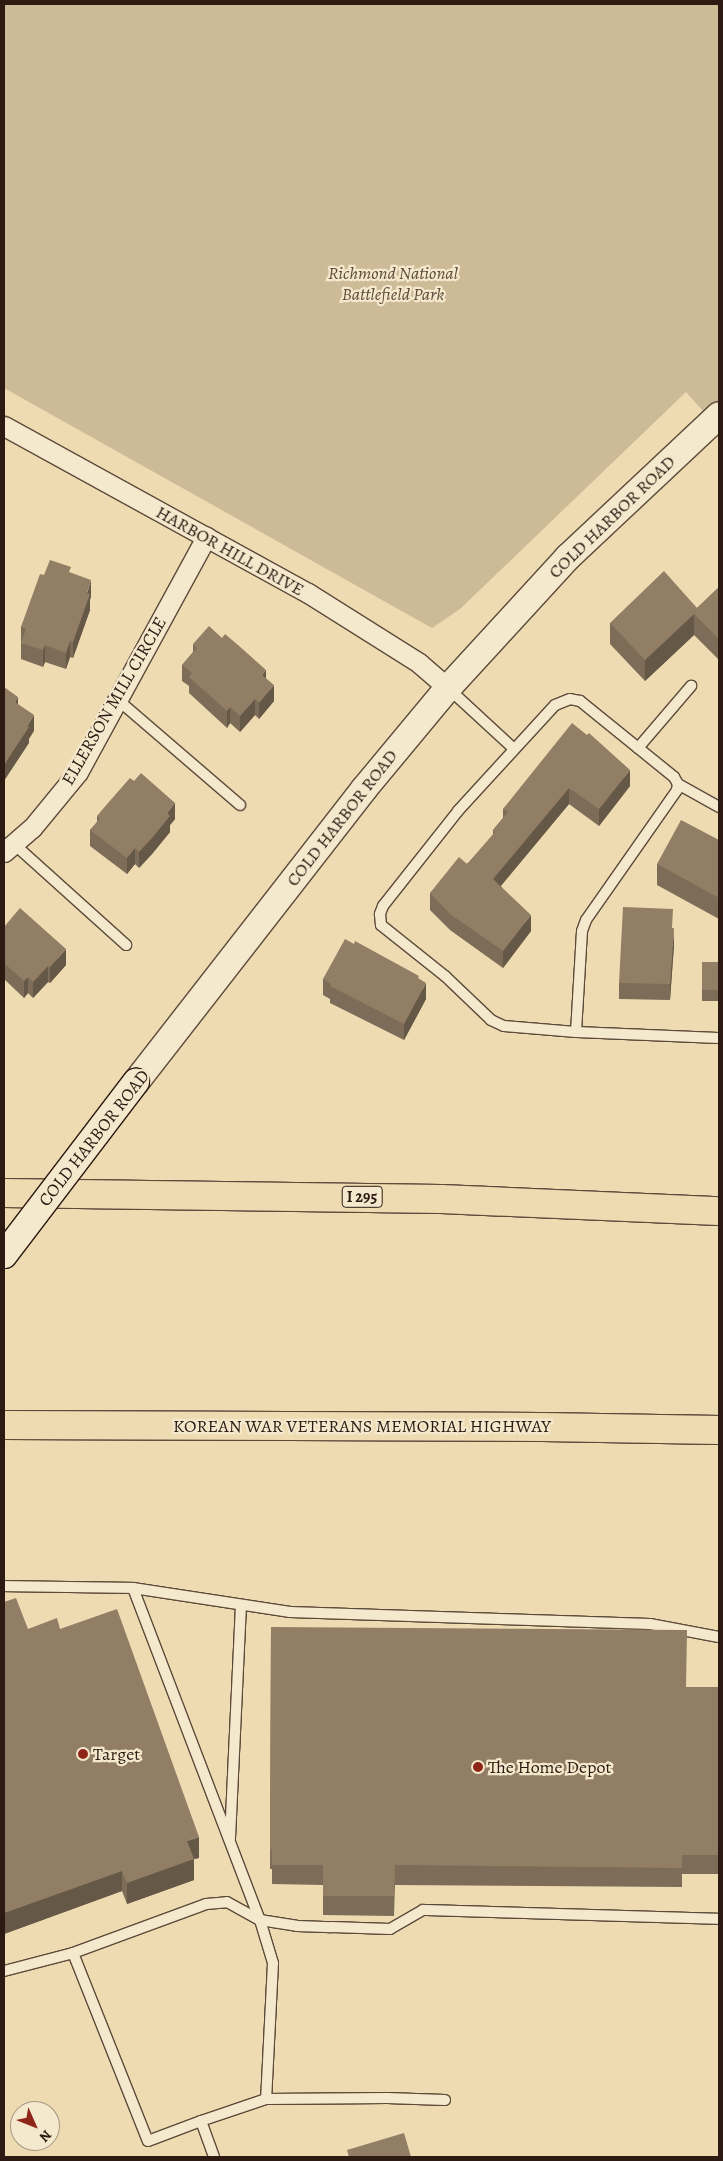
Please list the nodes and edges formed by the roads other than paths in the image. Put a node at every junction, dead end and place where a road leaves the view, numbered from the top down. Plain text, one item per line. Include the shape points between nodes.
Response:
1 (719, 415) edge
2 (4, 426) edge
3 (206, 537) junction
4 (691, 686) dead end
5 (448, 688) junction
6 (118, 700) junction
7 (638, 748) junction
8 (514, 749) junction
9 (678, 784) junction
10 (240, 805) dead end
11 (719, 807) edge
12 (9, 848) edge
13 (126, 945) dead end
14 (576, 1032) junction
15 (719, 1038) edge
16 (4, 1193) edge
17 (719, 1211) edge
18 (4, 1256) edge
19 (4, 1424) edge
20 (719, 1430) edge
21 (4, 1586) edge
22 (132, 1588) junction
23 (242, 1604) junction
24 (719, 1637) edge
25 (230, 1843) junction
26 (719, 1919) edge
27 (260, 1920) junction
28 (73, 1953) junction
29 (4, 1971) edge
30 (266, 2099) junction
31 (445, 2100) dead end
32 (201, 2121) junction
33 (214, 2157) edge

1 - 5 main road, COLD HARBOR ROAD via 568,557
2 - 3 street, HARBOR HILL DRIVE
3 - 5 street, HARBOR HILL DRIVE via 308,593 419,663
3 - 6 street, ELLERSON MILL CIRCLE
4 - 7 lane
5 - 8 lane
5 - 18 main road, COLD HARBOR ROAD, bridge via 364,789
6 - 10 lane
6 - 12 street, ELLERSON MILL CIRCLE via 78,772 32,828
7 - 8 lane via 580,701 570,698 555,705
7 - 9 lane via 674,777
8 - 14 lane via 458,811 382,906 381,925 445,976 491,1020 504,1026
9 - 11 lane
9 - 14 lane via 677,790 586,920 582,932
12 - 13 lane
14 - 15 lane
16 - 17 highway, I 295 via 441,1198
19 - 20 highway, KOREAN WAR VETERANS MEMORIAL HIGHWAY
21 - 22 lane
22 - 23 lane
22 - 25 lane
23 - 24 lane via 290,1612 650,1624
23 - 25 lane
25 - 27 lane
26 - 27 lane via 423,1910 390,1929 297,1926
27 - 28 lane via 226,1902 206,1904
27 - 30 lane via 272,1963
28 - 29 lane
28 - 32 lane via 148,2141
30 - 31 lane
30 - 32 lane
32 - 33 lane

